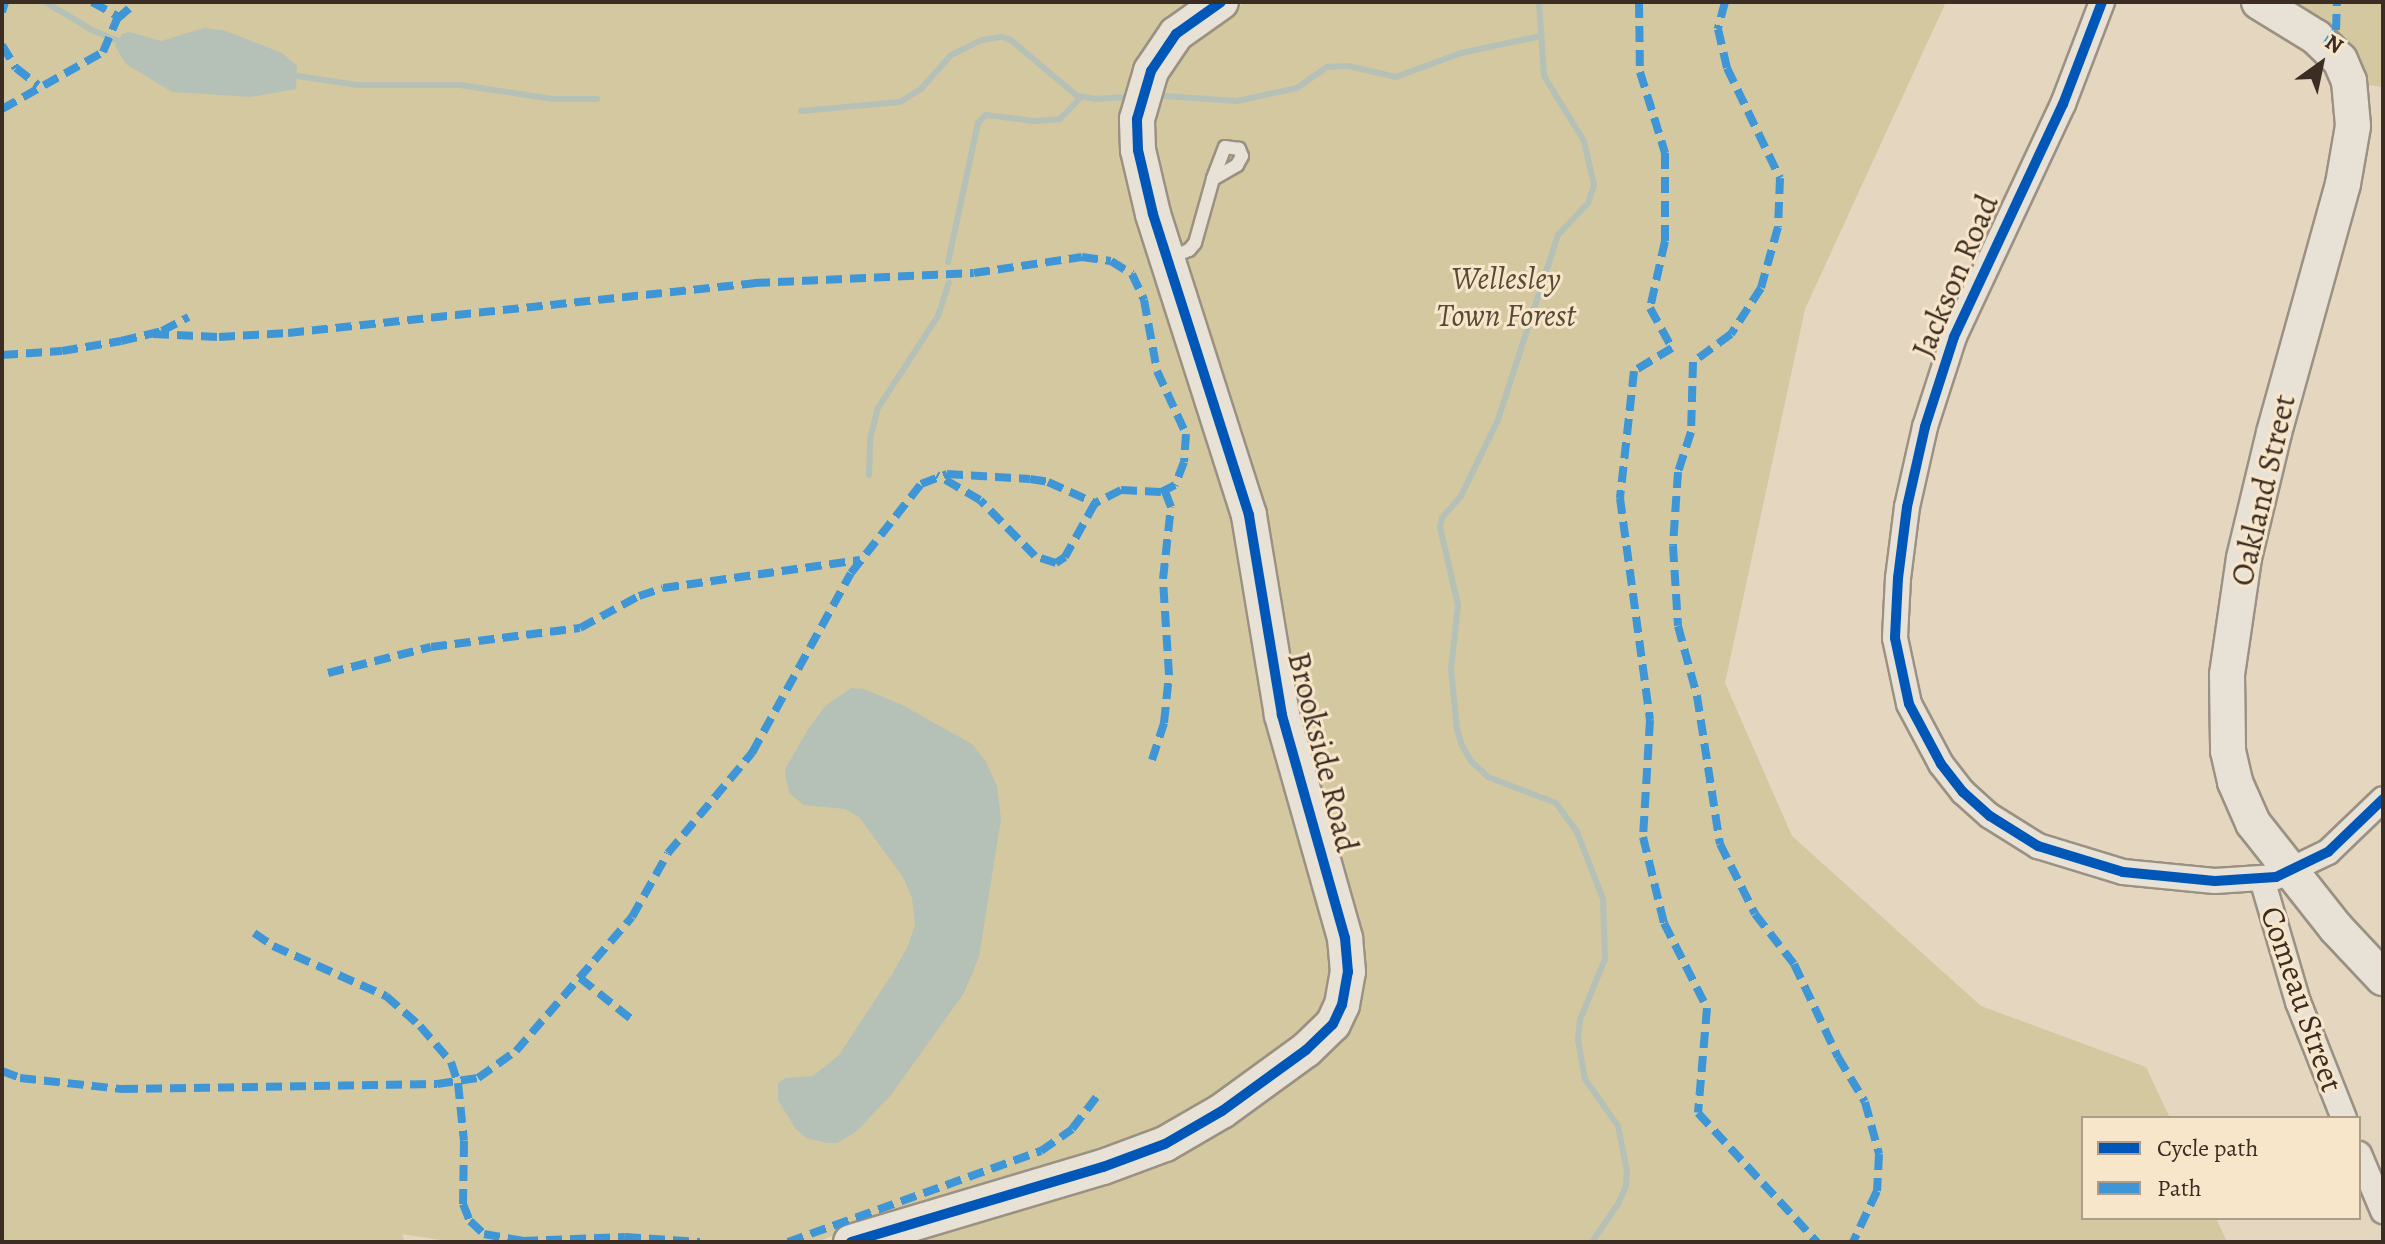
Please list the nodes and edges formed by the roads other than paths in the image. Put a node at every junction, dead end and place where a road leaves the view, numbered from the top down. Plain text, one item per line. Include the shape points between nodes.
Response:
1 (1221, 2) edge
2 (2102, 2) edge
3 (2259, 2) edge
4 (1213, 179) dead end
5 (1167, 259) junction
6 (2383, 799) edge
7 (2276, 876) junction
8 (2383, 978) edge
9 (2343, 1116) edge
10 (2361, 1159) edge
11 (2383, 1211) edge
12 (851, 1242) edge

1 - 5 street, Brookside Road via 1170,42 1151,71 1140,104 1141,171
2 - 7 street, Jackson Road via 2063,104 1987,261 1933,397 1900,551 1895,638 1900,672 1915,719 1941,764 1976,805 2022,837 2070,858 2123,872 2197,880
3 - 7 street, Oakland Street via 2334,53 2349,81 2353,114 2343,184 2255,508 2227,675 2228,751 2235,782
4 - 5 lane via 1195,243
5 - 12 street, Brookside Road via 1251,524 1282,715 1345,938 1348,972 1342,1005 1333,1024 1306,1050 1222,1111 1165,1144
6 - 7 street via 2328,852
7 - 8 street, Oakland Street
7 - 9 street, Comeau Street via 2298,1002
10 - 11 street

